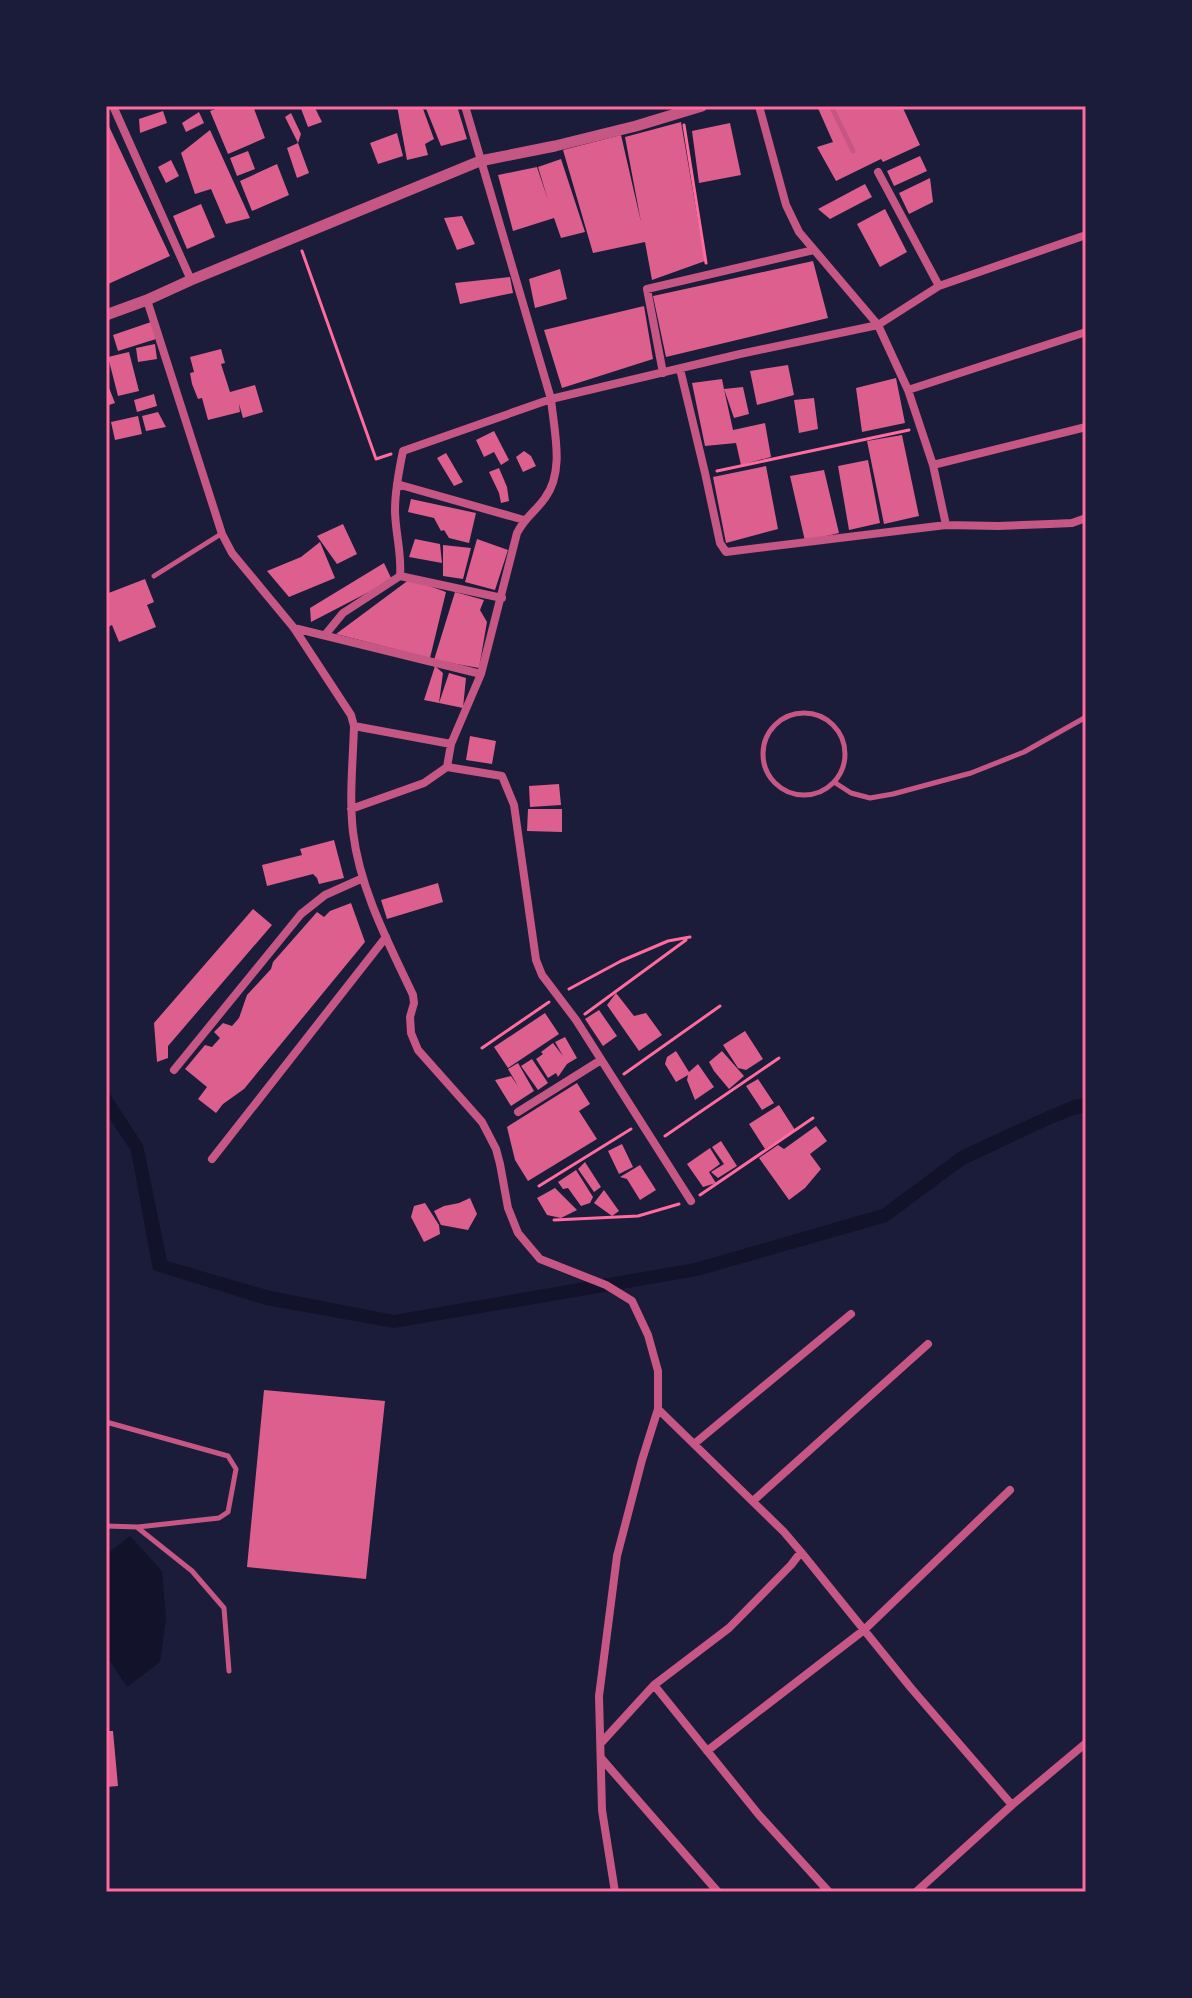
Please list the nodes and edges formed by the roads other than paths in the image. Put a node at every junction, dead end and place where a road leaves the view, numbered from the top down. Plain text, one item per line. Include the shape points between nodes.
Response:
1 (113, 106) edge
2 (465, 106) edge
3 (701, 106) edge
4 (759, 106) edge
5 (831, 106) edge
6 (853, 151) dead end
7 (480, 161) junction
8 (878, 172) dead end
9 (1086, 235) edge
10 (814, 250) junction
11 (191, 280) junction
12 (939, 286) junction
13 (147, 300) junction
14 (106, 315) edge
15 (878, 325) junction
16 (1086, 332) edge
17 (680, 369) junction
18 (663, 373) junction
19 (908, 390) junction
20 (551, 399) junction
21 (1086, 427) edge
22 (933, 465) junction
23 (397, 484) junction
24 (1086, 518) edge
25 (524, 520) junction
26 (946, 525) junction
27 (222, 534) junction
28 (154, 576) dead end
29 (400, 576) junction
30 (502, 598) junction
31 (294, 628) junction
32 (325, 635) junction
33 (481, 674) junction
34 (1086, 717) edge
35 (354, 726) junction
36 (451, 744) junction
37 (447, 767) junction
38 (834, 782) junction
39 (351, 809) junction
40 (363, 878) junction
41 (386, 937) junction
42 (601, 1060) junction
43 (174, 1070) dead end
44 (518, 1112) dead end
45 (212, 1159) dead end
46 (691, 1201) road end
47 (851, 1314) dead end
48 (928, 1344) dead end
49 (658, 1409) junction
50 (106, 1422) edge
51 (694, 1444) junction
52 (1010, 1490) dead end
53 (753, 1501) junction
54 (106, 1526) edge
55 (138, 1527) junction
56 (801, 1552) junction
57 (864, 1630) junction
58 (229, 1671) dead end
59 (654, 1685) junction
60 (600, 1743) junction
61 (1086, 1743) edge
62 (707, 1751) junction
63 (601, 1758) junction
64 (1012, 1805) junction
65 (615, 1892) edge
66 (718, 1892) edge
67 (829, 1892) edge
68 (916, 1892) edge

1 - 11 street
2 - 7 street
3 - 7 street
4 - 10 street via 786,205
5 - 6 lane
7 - 11 street
7 - 20 street
8 - 12 street
9 - 12 street
10 - 15 street
10 - 18 street via 647,289
11 - 13 street
12 - 15 street
13 - 14 street
13 - 27 street
15 - 17 street
15 - 19 street
16 - 19 street
17 - 18 street
17 - 26 street via 726,552
18 - 20 street
19 - 22 street
20 - 23 street via 403,451
20 - 25 street via 556,474 543,501
21 - 22 street
22 - 26 street
23 - 25 street
23 - 29 street
24 - 26 street via 1072,523
25 - 30 street
27 - 28 lane
27 - 31 street
29 - 30 street
29 - 32 street via 343,613
30 - 33 street
31 - 32 street
31 - 35 street
32 - 33 street
33 - 36 street
34 - 38 lane via 1024,752 893,794 870,798
35 - 36 street
35 - 39 street
36 - 37 street
37 - 39 street via 424,783
37 - 42 street via 502,776 514,805 536,960
38 - 38 lane via 845,753 832,724 802,713 782,720 767,735 763,756 776,784 806,795
39 - 40 street
40 - 41 street
40 - 43 street via 325,895 301,914
41 - 45 street
41 - 49 street via 413,995 411,1033 418,1050 482,1122 496,1149 518,1233 540,1259 632,1301 658,1371
42 - 44 street
42 - 46 street
47 - 51 street
48 - 53 street
49 - 51 street
49 - 60 street via 617,1556 599,1696
50 - 55 lane via 228,1456 236,1469 228,1512 219,1518
51 - 53 street
52 - 57 street
53 - 56 street
54 - 55 lane
55 - 58 lane via 192,1571 224,1608
56 - 57 street
56 - 59 street via 729,1628
57 - 62 street
57 - 64 street
59 - 60 street
59 - 62 street
60 - 63 street
61 - 64 street
62 - 67 street
63 - 65 street via 602,1810
63 - 66 street
64 - 68 street

